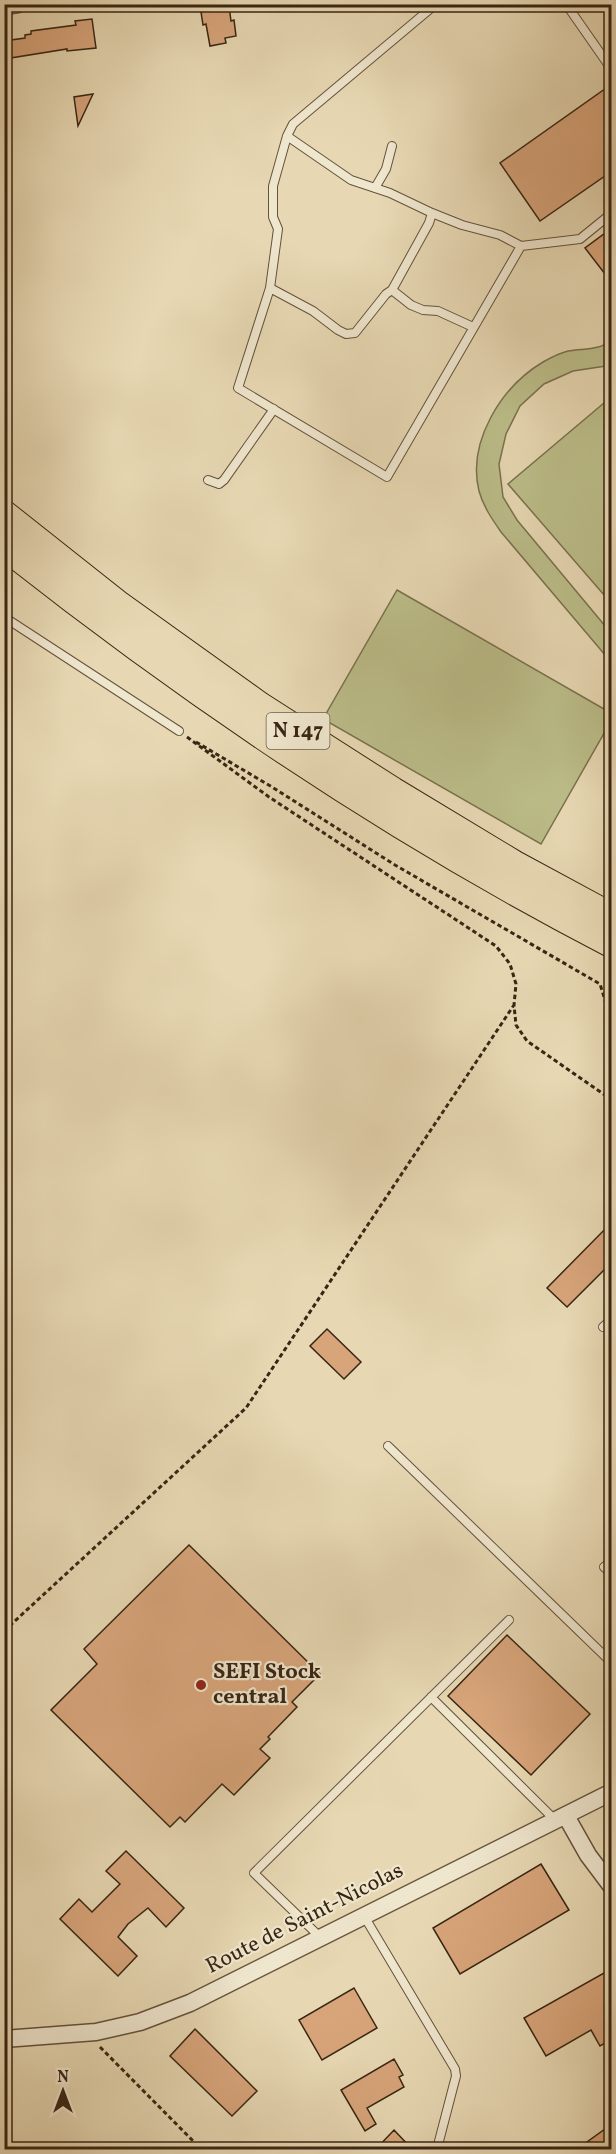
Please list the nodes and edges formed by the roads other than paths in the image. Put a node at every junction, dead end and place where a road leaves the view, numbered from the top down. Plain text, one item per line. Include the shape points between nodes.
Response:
1 (18, 4) edge
2 (436, 4) edge
3 (566, 4) edge
4 (4, 6) edge
5 (612, 70) edge
6 (287, 136) junction
7 (392, 146) dead end
8 (375, 188) junction
9 (432, 213) junction
10 (612, 213) edge
11 (521, 246) junction
12 (270, 288) junction
13 (392, 290) junction
14 (473, 327) junction
15 (274, 409) junction
16 (208, 480) dead end
17 (4, 514) edge
18 (4, 546) edge
19 (4, 617) edge
20 (179, 731) road end
21 (612, 917) edge
22 (574, 924) junction
23 (612, 944) edge
24 (612, 957) edge
25 (612, 1319) edge
26 (603, 1327) dead end
27 (388, 1446) dead end
28 (612, 1560) edge
29 (612, 1574) edge
30 (509, 1620) dead end
31 (612, 1663) edge
32 (431, 1697) junction
33 (612, 1792) edge
34 (561, 1819) junction
35 (612, 1887) edge
36 (363, 1915) junction
37 (320, 1937) junction
38 (4, 2039) edge
39 (437, 2148) edge

1 - 4 street
2 - 6 lane via 293,124
3 - 5 lane
6 - 8 lane via 351,180
6 - 12 lane via 273,186 273,217 278,229
7 - 8 lane via 386,169
8 - 9 lane
9 - 11 lane via 500,235
9 - 13 lane
10 - 11 lane via 580,238
11 - 14 lane
12 - 13 lane via 346,334 355,333
12 - 15 lane via 238,388
13 - 14 lane via 417,308 438,311
14 - 15 lane via 387,477
15 - 16 lane via 224,480 219,484
17 - 21 highway, N 147 via 119,605 260,706 433,816
18 - 22 highway, N 147 via 91,615 243,724 471,867
19 - 20 lane
22 - 23 highway, N 147
22 - 24 highway via 594,947
25 - 26 lane
27 - 31 lane
28 - 29 lane via 604,1567
30 - 32 lane
32 - 34 lane
32 - 37 lane via 254,1873
33 - 34 street, Route de Saint-Nicolas
34 - 35 street
34 - 36 street, Route de Saint-Nicolas
36 - 37 street, Route de Saint-Nicolas
36 - 39 lane via 455,2069
37 - 38 street, Route de Saint-Nicolas via 190,2003 140,2022 96,2032

